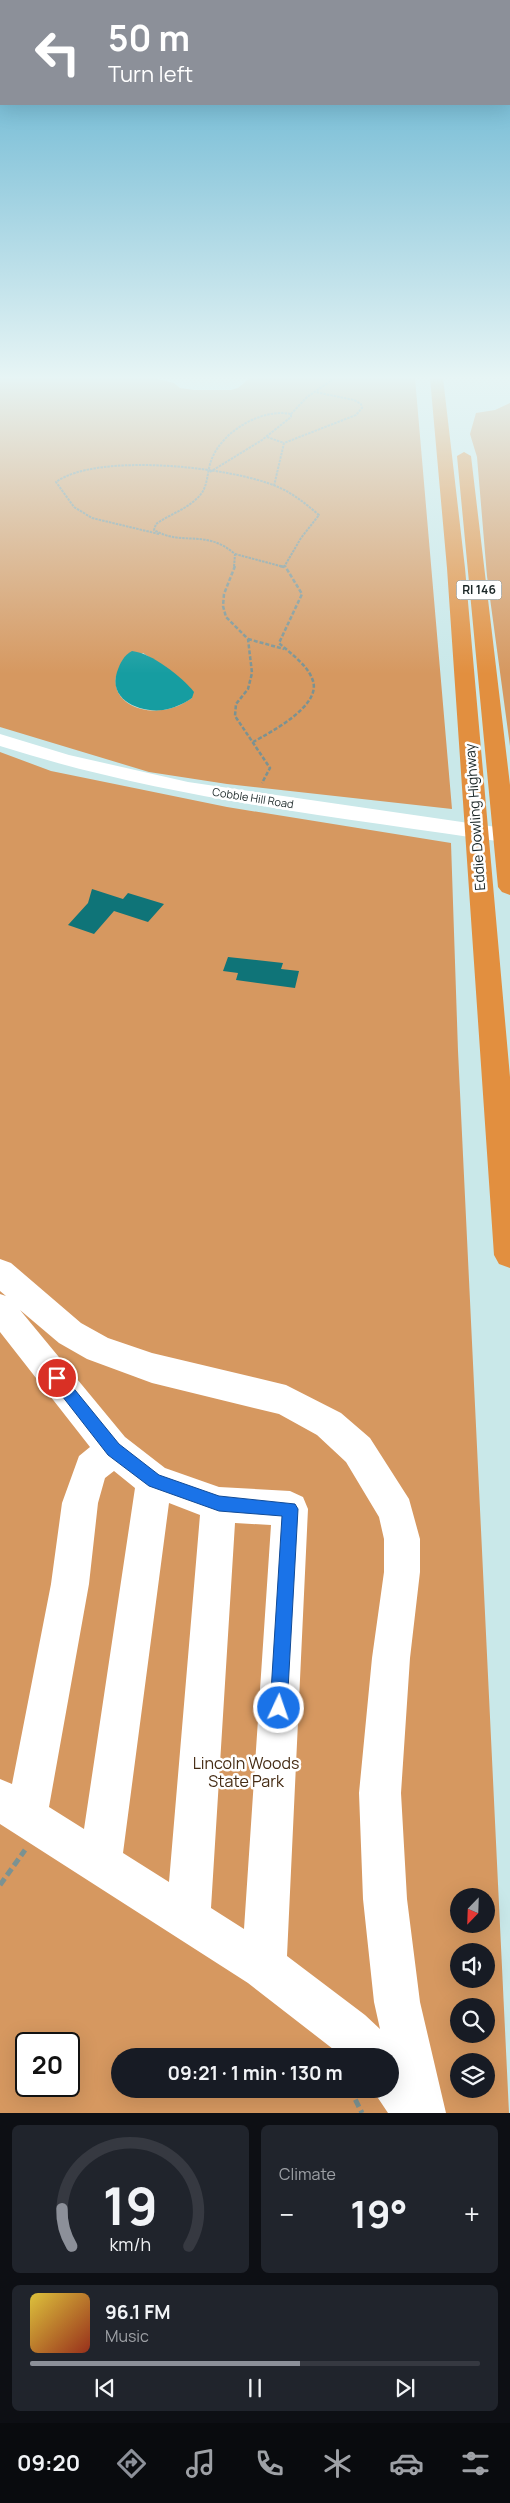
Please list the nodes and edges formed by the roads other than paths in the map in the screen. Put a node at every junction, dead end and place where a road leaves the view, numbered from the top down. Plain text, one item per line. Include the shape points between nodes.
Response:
1 (448, 477) edge
2 (466, 477) edge
3 (0, 740) edge
4 (510, 836) edge
5 (509, 876) edge
6 (510, 1255) edge
7 (0, 1272) edge
8 (0, 1308) edge
9 (113, 1450) junction
10 (154, 1481) junction
11 (219, 1504) junction
12 (22, 1815) edge
13 (100, 1863) junction
14 (188, 1920) junction
15 (264, 1967) junction
16 (366, 2048) edge
17 (399, 2087) edge
18 (417, 2113) edge
19 (422, 2113) edge

1 - 6 highway, Eddie Dowling Highway / RI 146
2 - 5 highway, Eddie Dowling Highway / RI 146
3 - 4 street, Cobble Hill Road via 110,773 253,799
7 - 19 street via 70,1333 98,1349 152,1368 286,1400 329,1424 358,1450 396,1511 402,1539 402,1572 380,1793 385,1899 397,2002
8 - 9 street
9 - 10 street
9 - 12 street via 90,1468 80,1503 70,1584
10 - 11 street
10 - 13 street
11 - 14 street
11 - 15 street via 290,1509
12 - 13 street
13 - 14 street
14 - 15 street
15 - 16 street via 349,2030
17 - 18 street

